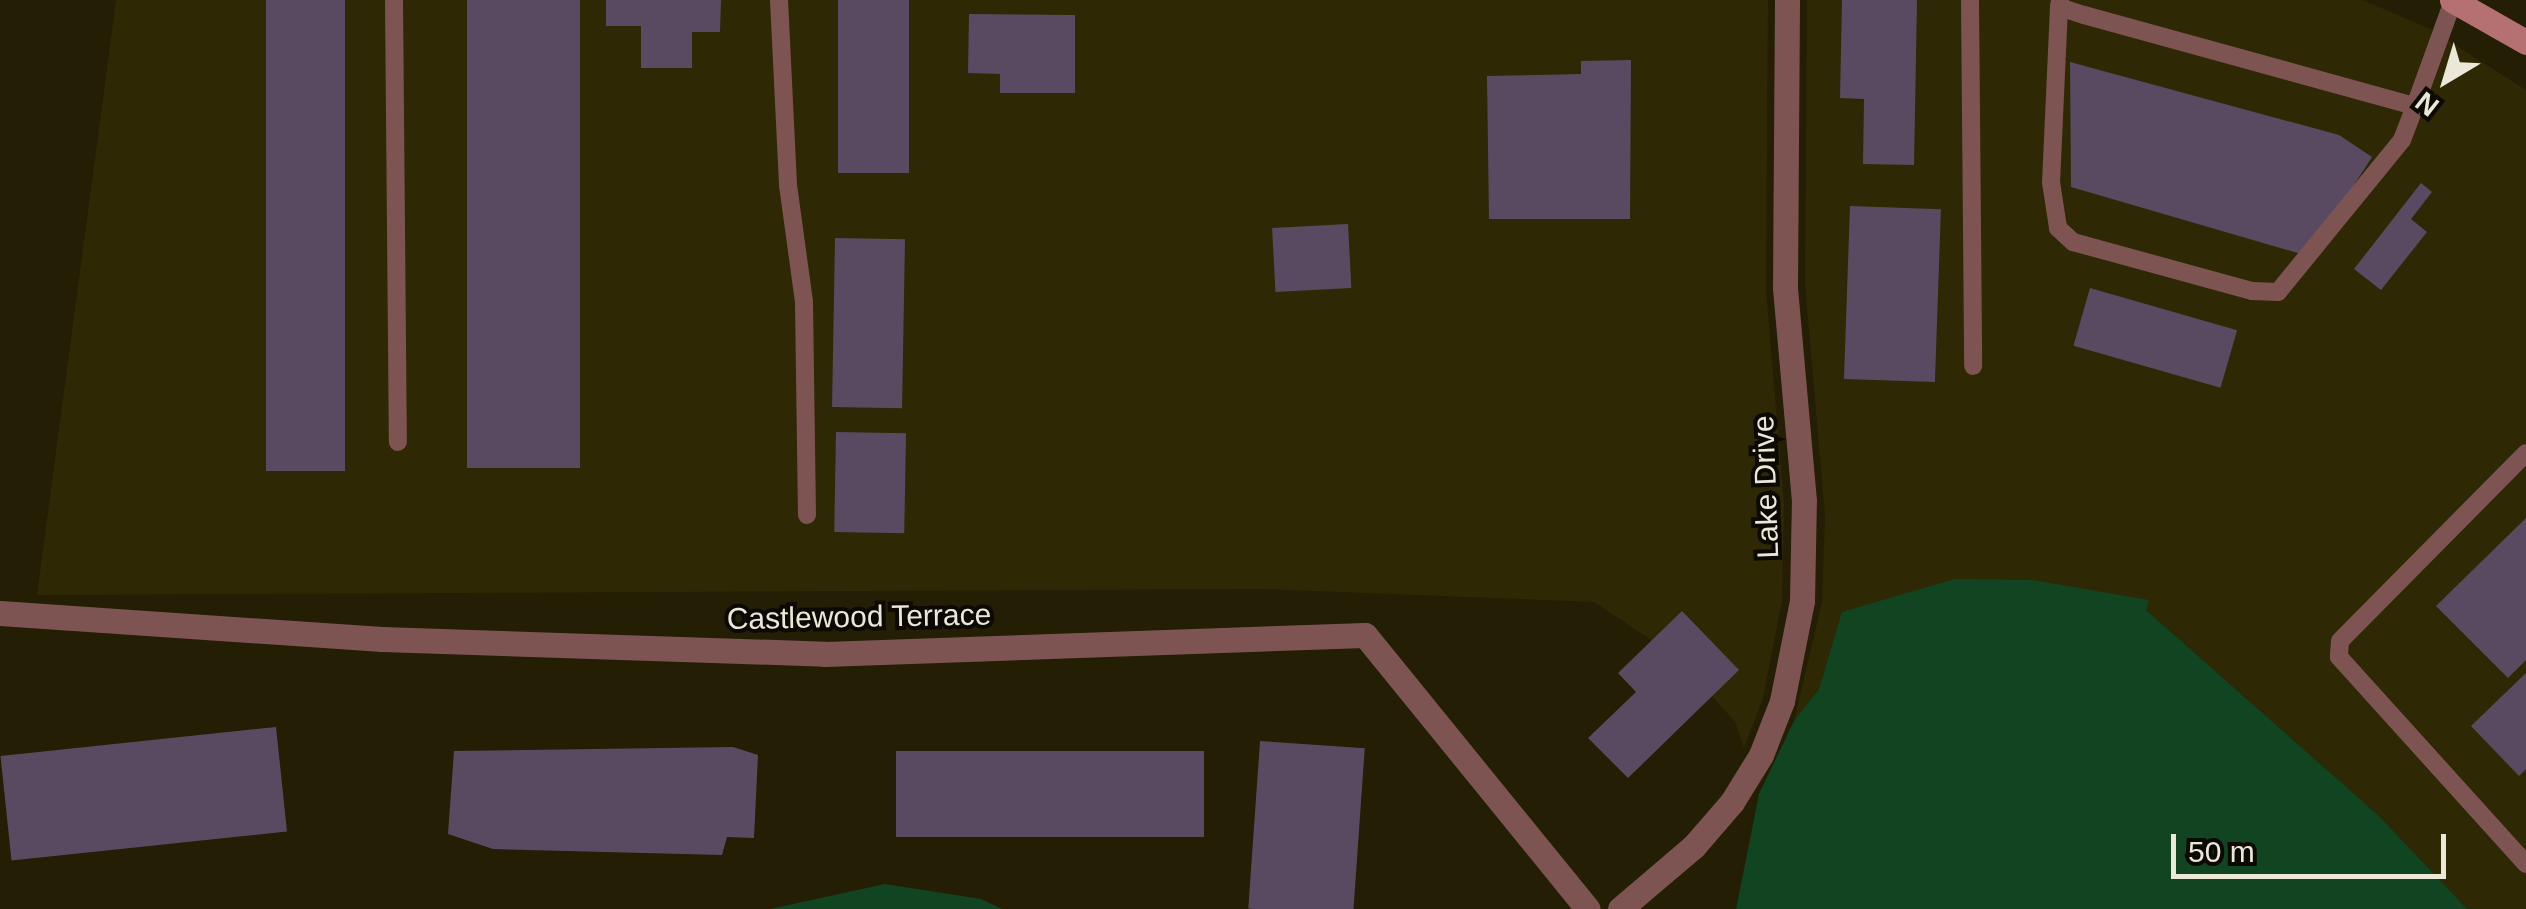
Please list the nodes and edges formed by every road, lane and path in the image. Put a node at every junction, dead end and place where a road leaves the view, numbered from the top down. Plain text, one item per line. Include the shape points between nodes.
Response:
1 (394, 0) edge
2 (778, 0) edge
3 (1788, 0) edge
4 (1970, 0) edge
5 (2453, 0) edge
6 (2060, 4) edge
7 (2526, 42) edge
8 (2415, 106) junction
9 (1973, 366) dead end
10 (398, 442) dead end
11 (2526, 453) edge
12 (807, 515) dead end
13 (0, 614) edge
14 (2526, 864) edge
15 (1588, 909) edge
16 (1620, 909) edge

1 - 10 lane
2 - 12 lane via 788,185 804,302
3 - 16 street, Lake Drive via 1786,288 1804,500 1802,601 1782,701 1762,755 1694,846
4 - 9 lane
5 - 7 main road
5 - 8 lane
6 - 8 lane
6 - 8 lane via 2053,198 2058,228 2091,247 2278,292 2402,140
11 - 14 lane via 2340,641 2339,657
13 - 15 street, Castlewood Terrace via 382,639 825,654 1365,635

